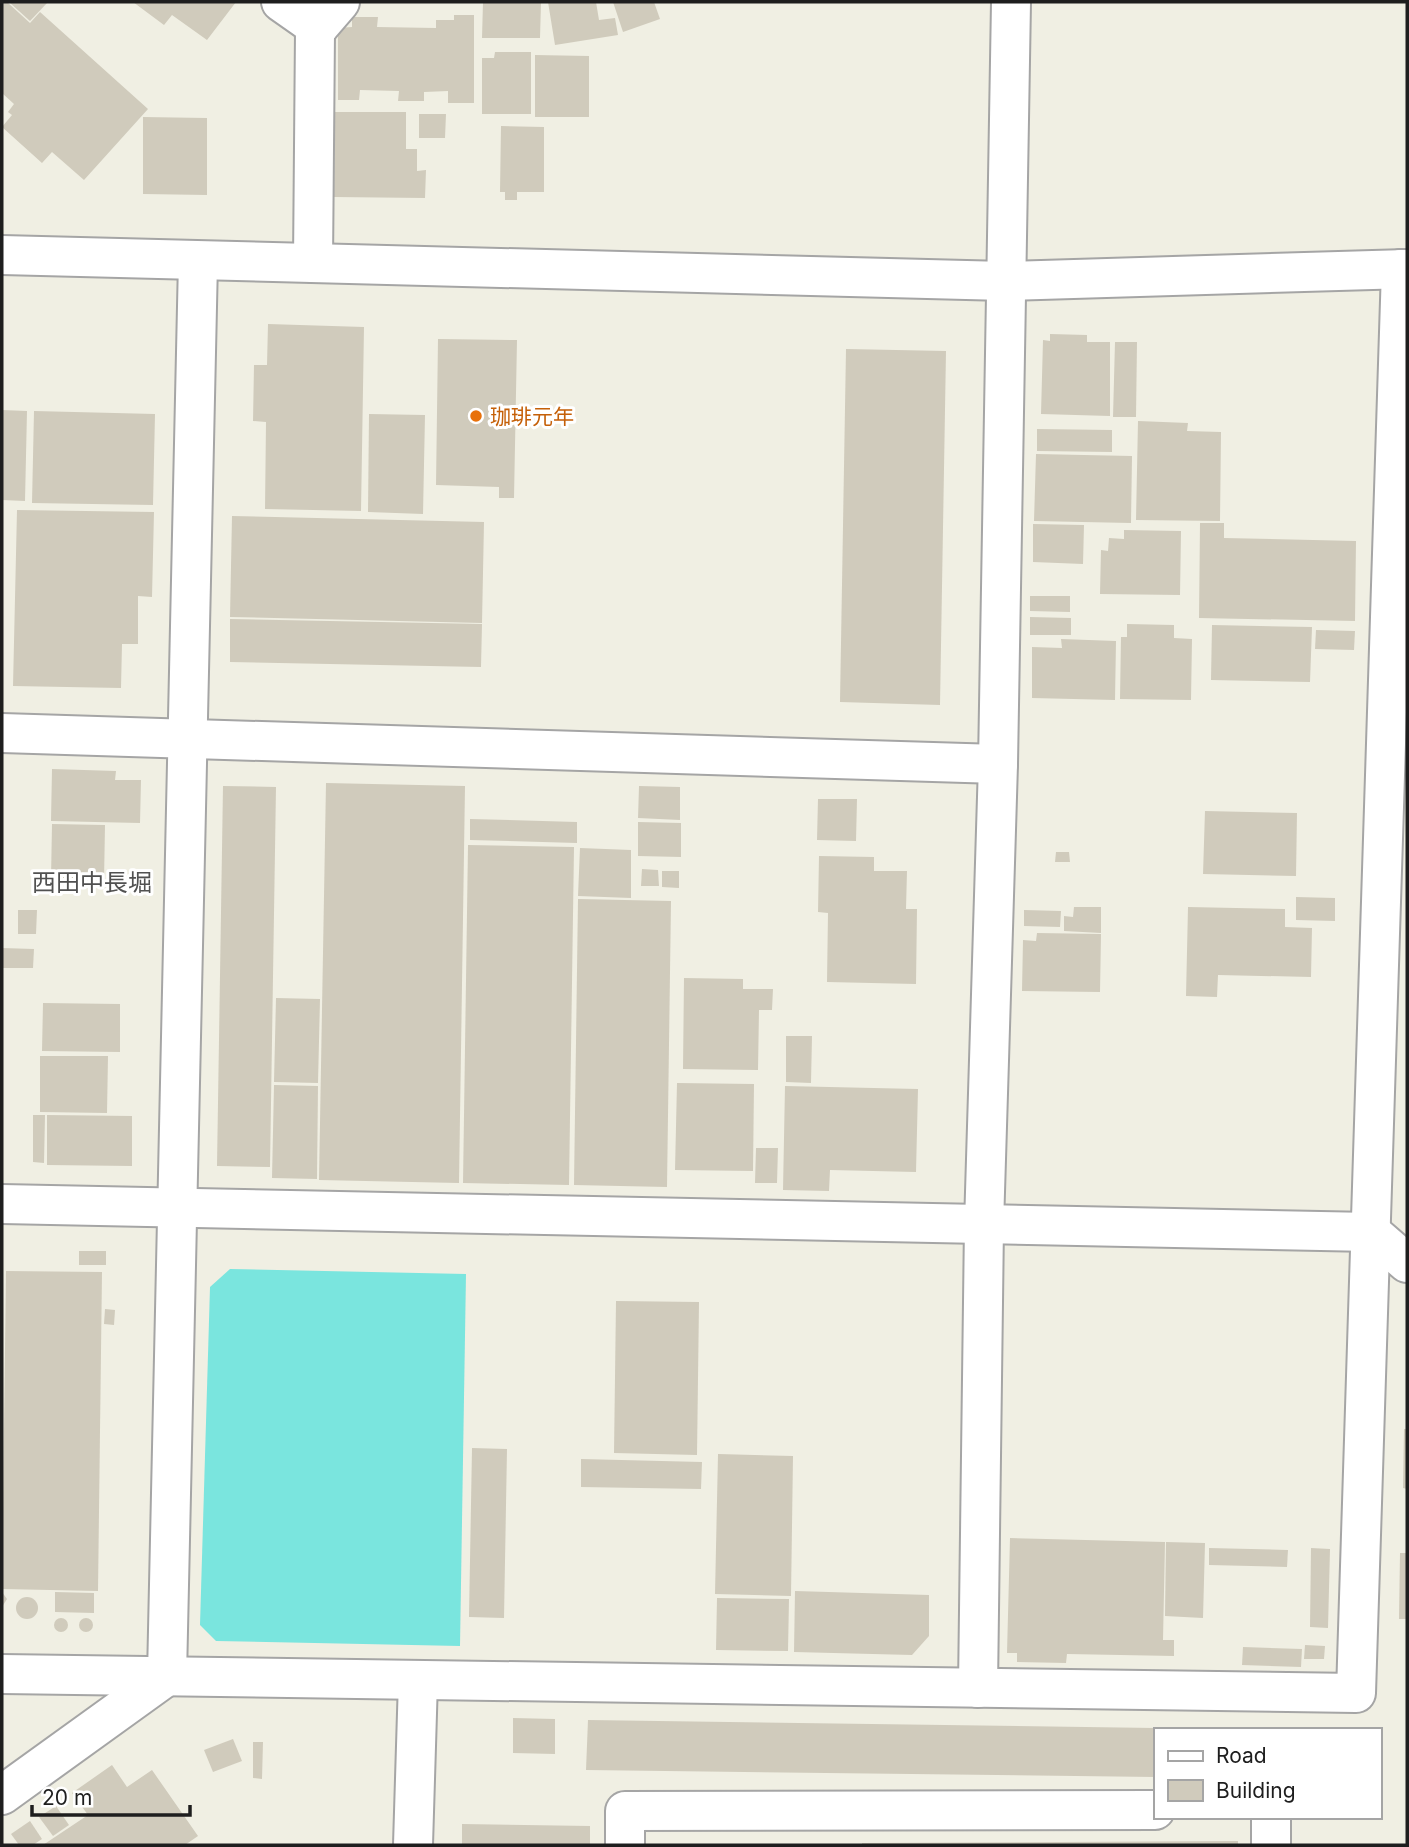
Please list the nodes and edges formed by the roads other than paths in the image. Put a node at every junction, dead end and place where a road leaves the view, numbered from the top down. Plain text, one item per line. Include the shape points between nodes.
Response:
1 (281, 2) edge
2 (1011, 2) edge
3 (329, 15) edge
4 (2, 255) edge
5 (198, 261) junction
6 (313, 264) junction
7 (1404, 269) edge
8 (1005, 281) junction
9 (2, 733) edge
10 (188, 739) junction
11 (998, 764) junction
12 (2, 1204) edge
13 (177, 1208) junction
14 (984, 1225) junction
15 (1371, 1232) junction
16 (1407, 1263) edge
17 (2, 1674) edge
18 (167, 1676) junction
19 (418, 1680) junction
20 (978, 1688) junction
21 (2, 1795) edge
22 (1154, 1810) edge
23 (1271, 1819) edge
24 (413, 1845) edge
25 (625, 1845) edge
26 (1270, 1845) edge

1 - 3 street
2 - 8 street
3 - 6 street via 315,31
4 - 5 street
5 - 6 street
5 - 10 street
6 - 8 street
7 - 8 street
7 - 15 street
8 - 11 street
9 - 10 street
10 - 11 street
10 - 13 street
11 - 14 street
12 - 13 street
13 - 14 street
13 - 18 street
14 - 15 street
14 - 20 street
15 - 16 street
15 - 20 street via 1356,1693
17 - 18 street
18 - 19 street
18 - 21 street
19 - 20 street
19 - 24 street
22 - 25 street via 625,1811
23 - 26 street

